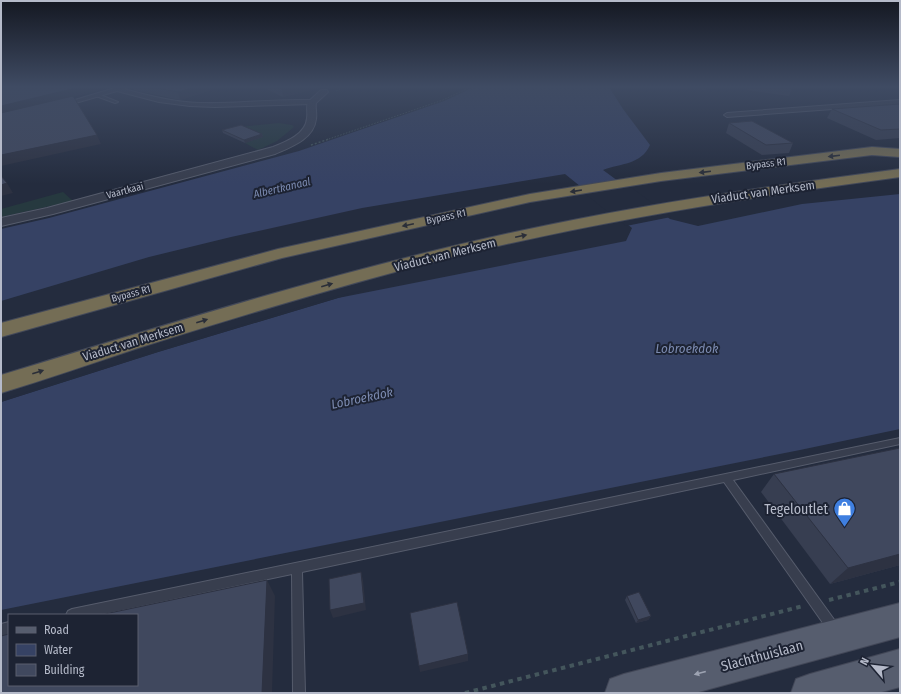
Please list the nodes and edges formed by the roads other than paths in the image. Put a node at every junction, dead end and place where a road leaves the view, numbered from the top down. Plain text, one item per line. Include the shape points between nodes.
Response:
1 (312, 119) edge
2 (900, 153) edge
3 (900, 173) edge
4 (1, 222) edge
5 (1, 330) edge
6 (1, 384) edge
7 (900, 441) edge
8 (726, 478) junction
9 (297, 568) junction
10 (77, 614) edge
11 (900, 620) edge
12 (839, 636) junction
13 (900, 668) edge
14 (299, 693) edge
15 (624, 693) edge
16 (810, 693) edge

1 - 4 street, Vaartkaai via 300,137 271,152
2 -> 5 highway, Bypass R1 via 865,152 662,177 530,198 278,254
6 -> 3 highway, Viaduct van Merksem via 244,308 514,238 687,203
7 - 8 lane
8 - 9 lane
8 - 12 lane
9 - 10 lane
9 - 14 lane
11 - 12 main road, Slachthuislaan
12 -> 15 main road, Slachthuislaan
13 - 16 main road

